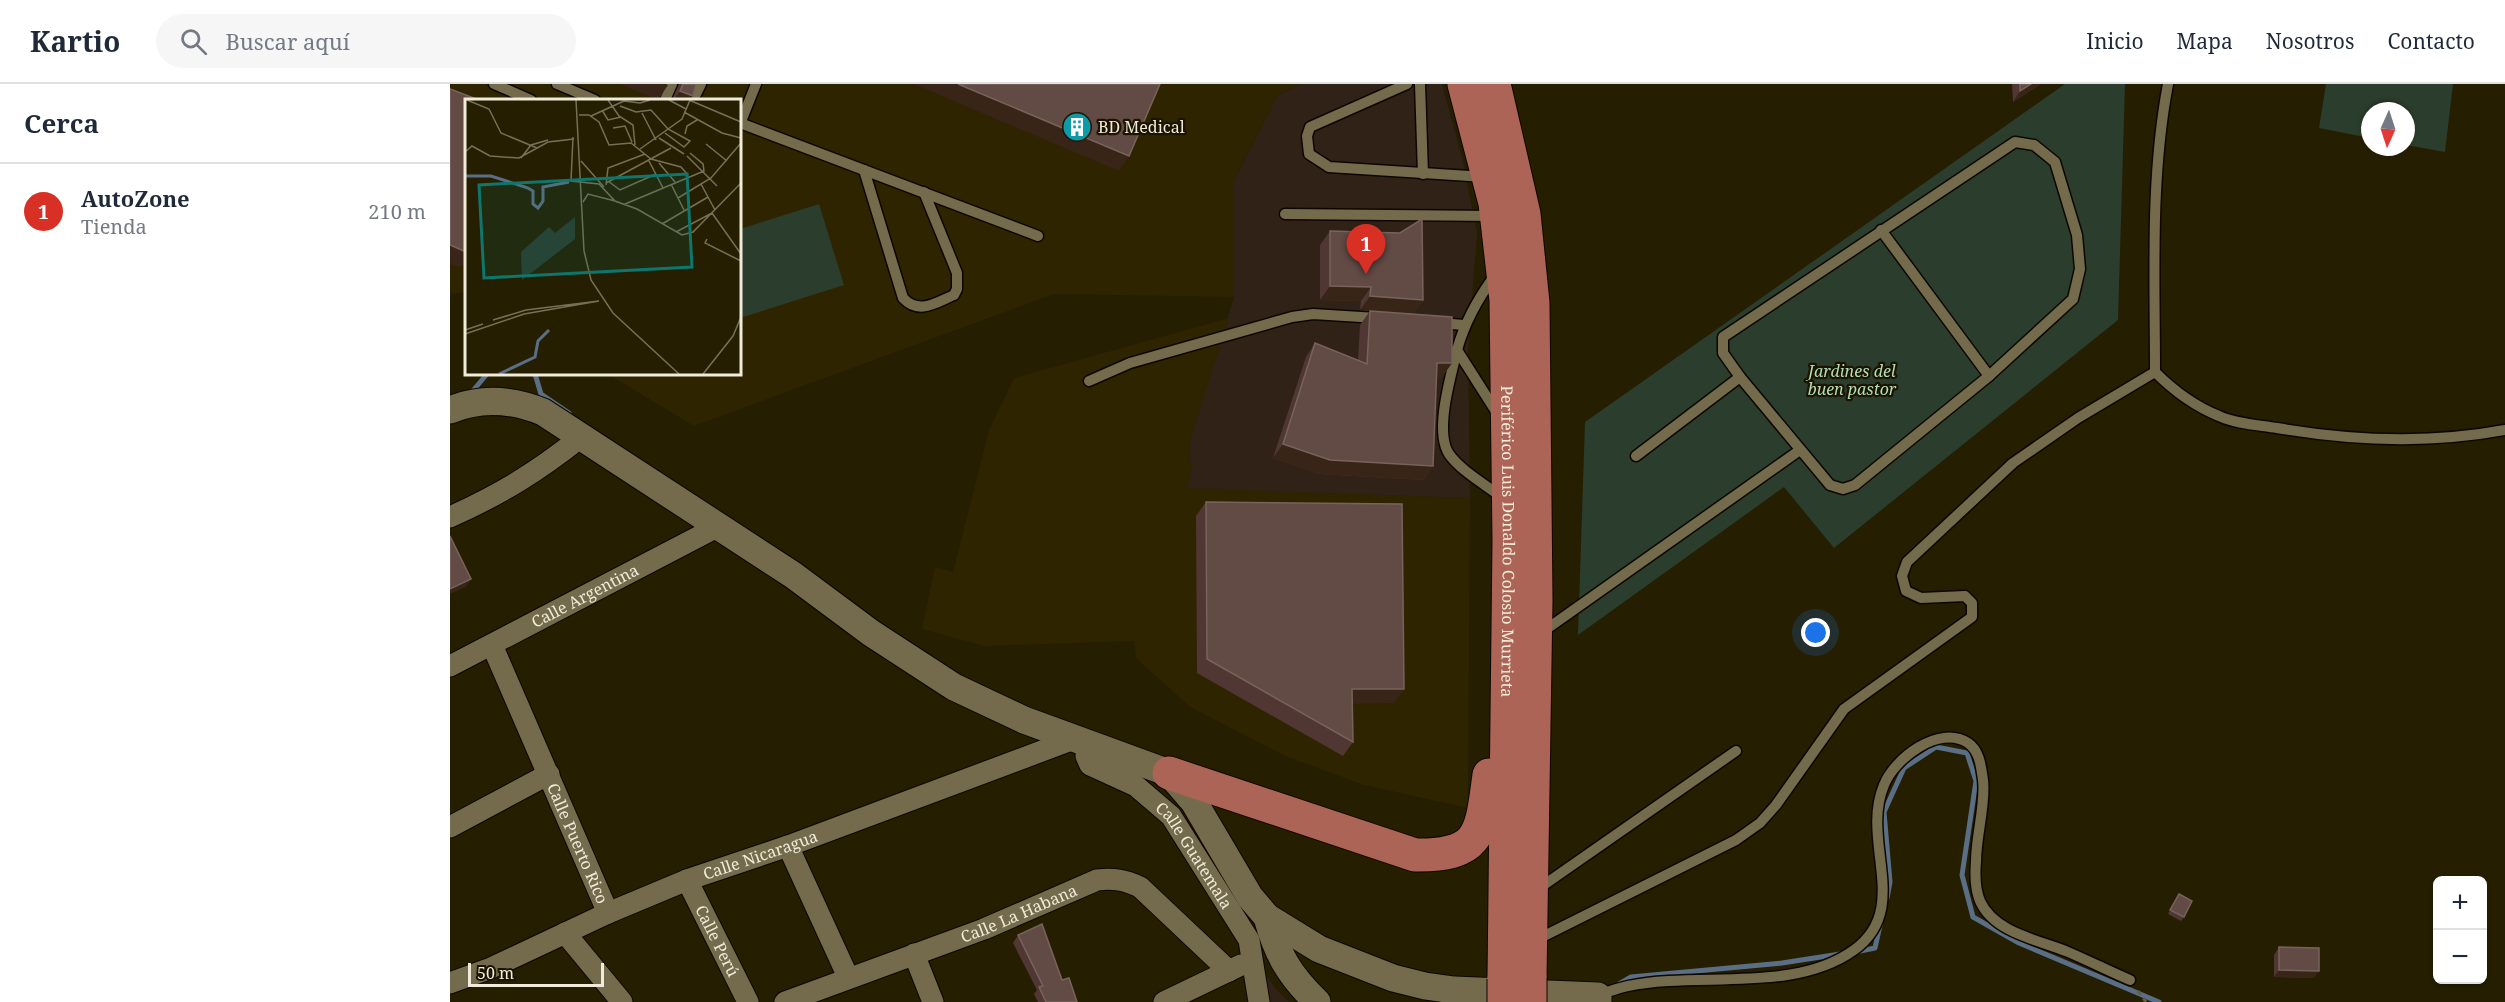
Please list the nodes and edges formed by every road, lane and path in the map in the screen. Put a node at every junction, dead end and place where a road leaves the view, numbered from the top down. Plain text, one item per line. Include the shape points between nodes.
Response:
1 (494, 84) edge
2 (557, 84) edge
3 (672, 84) edge
4 (701, 84) edge
5 (756, 84) edge
6 (1407, 84) edge
7 (1420, 84) edge
8 (1464, 84) edge
9 (1494, 84) edge
10 (2168, 84) edge
11 (529, 99) edge
12 (593, 99) edge
13 (665, 99) edge
14 (694, 99) edge
15 (741, 121) edge
16 (741, 123) edge
17 (864, 170) junction
18 (1423, 174) junction
19 (1502, 177) junction
20 (924, 192) junction
21 (1285, 214) dead end
22 (1510, 215) junction
23 (1881, 230) junction
24 (1038, 236) dead end
25 (1517, 262) junction
26 (1394, 320) edge
27 (1429, 322) edge
28 (1464, 325) junction
29 (1457, 350) junction
30 (2155, 372) junction
31 (1989, 376) junction
32 (1740, 377) junction
33 (1089, 381) dead end
34 (450, 410) edge
35 (2505, 430) edge
36 (1508, 433) junction
37 (581, 437) junction
38 (1800, 450) junction
39 (1636, 456) dead end
40 (1522, 511) junction
41 (450, 517) edge
42 (719, 526) junction
43 (1522, 629) junction
44 (492, 645) junction
45 (450, 666) edge
46 (1081, 741) junction
47 (1736, 751) dead end
48 (1169, 773) junction
49 (549, 774) junction
50 (450, 827) edge
51 (788, 846) junction
52 (687, 880) junction
53 (1518, 902) junction
54 (608, 913) junction
55 (1267, 917) junction
56 (565, 933) junction
57 (914, 954) junction
58 (1252, 959) junction
59 (1517, 969) edge
60 (1229, 971) junction
61 (848, 977) junction
62 (2130, 980) dead end
63 (450, 983) edge
64 (1598, 999) edge
65 (622, 1002) edge
66 (748, 1002) edge
67 (785, 1002) edge
68 (933, 1002) edge
69 (1164, 1002) edge
70 (1260, 1002) edge
71 (1317, 1002) edge

1 - 11 lane
2 - 12 lane
3 - 13 lane
4 - 14 lane
5 - 15 lane
6 - 18 lane via 1310,127 1309,154 1329,167
7 - 18 lane
8 - 19 main road, Periférico Luis Donaldo Colosio Murrieta
9 - 19 main road, Periférico Luis Donaldo Colosio Murrieta
10 - 30 lane via 2160,127 2155,200
16 - 17 lane
17 - 20 lane
17 - 20 lane via 903,298 917,308 954,295 958,282
18 - 19 lane
19 - 22 main road, Periférico Luis Donaldo Colosio Murrieta
20 - 24 lane
21 - 22 lane
22 - 25 main road, Periférico Luis Donaldo Colosio Murrieta
23 - 31 lane
23 - 31 lane via 2015,142 2034,145 2055,162 2078,235 2079,282 2073,299 2058,315
23 - 32 lane via 1723,337 1723,353
25 - 28 lane via 1479,296
25 - 36 main road, Periférico Luis Donaldo Colosio Murrieta
25 - 40 main road, Periférico Luis Donaldo Colosio Murrieta
26 - 33 lane via 1313,314 1292,318 1130,363
27 - 28 lane
28 - 29 lane
29 - 36 lane
29 - 40 lane via 1443,420 1445,446 1462,466
30 - 35 lane via 2174,391 2220,417 2294,431 2373,439 2431,439
30 - 59 lane via 2013,463 1907,562 1902,576 1906,591 1921,598 1965,596 1972,603 1972,616 1844,709 1760,823
31 - 38 lane via 1849,487 1830,485
32 - 38 lane
32 - 39 lane
34 - 37 street via 495,400 528,406
36 - 40 main road, Periférico Luis Donaldo Colosio Murrieta
37 - 41 street via 540,470
37 - 42 street
38 - 43 lane
40 - 43 main road, Periférico Luis Donaldo Colosio Murrieta
42 - 44 street, Calle Argentina
42 - 46 street via 954,687
43 - 48 main road via 1483,823 1474,838 1450,854 1415,855
43 - 53 main road, Periférico Luis Donaldo Colosio Murrieta
44 - 45 street, Calle Argentina
44 - 49 street, Calle Puerto Rico
46 - 48 street
46 - 51 street, Calle Nicaragua
46 - 58 street, Calle Guatemala via 1090,765 1136,786 1171,816 1249,940
47 - 53 lane
48 - 55 street via 1194,802 1250,897
49 - 50 street, Calle Puerto Rico
49 - 54 street, Calle Puerto Rico
51 - 52 street, Calle Nicaragua
51 - 61 street
52 - 54 street, Calle Nicaragua
52 - 66 street, Calle Perú
53 - 59 main road, Periférico Luis Donaldo Colosio Murrieta
54 - 56 street, Calle Nicaragua
55 - 64 street via 1319,949 1425,986
55 - 71 street via 1287,968
56 - 63 street, Calle Nicaragua
56 - 65 street
57 - 60 street, Calle La Habana via 984,929 1097,880 1112,878 1140,887
57 - 61 street, Calle La Habana
57 - 68 street
58 - 60 street
58 - 70 street, Calle Guatemala
60 - 69 street
61 - 67 street, Calle La Habana
62 - 64 lane via 2014,932 1993,918 1980,902 1976,861 1984,785 1980,761 1967,743 1949,738 1917,748 1897,764 1884,783 1876,807 1875,838 1884,883 1881,915 1868,938 1854,950 1827,965 1785,974 1628,986

